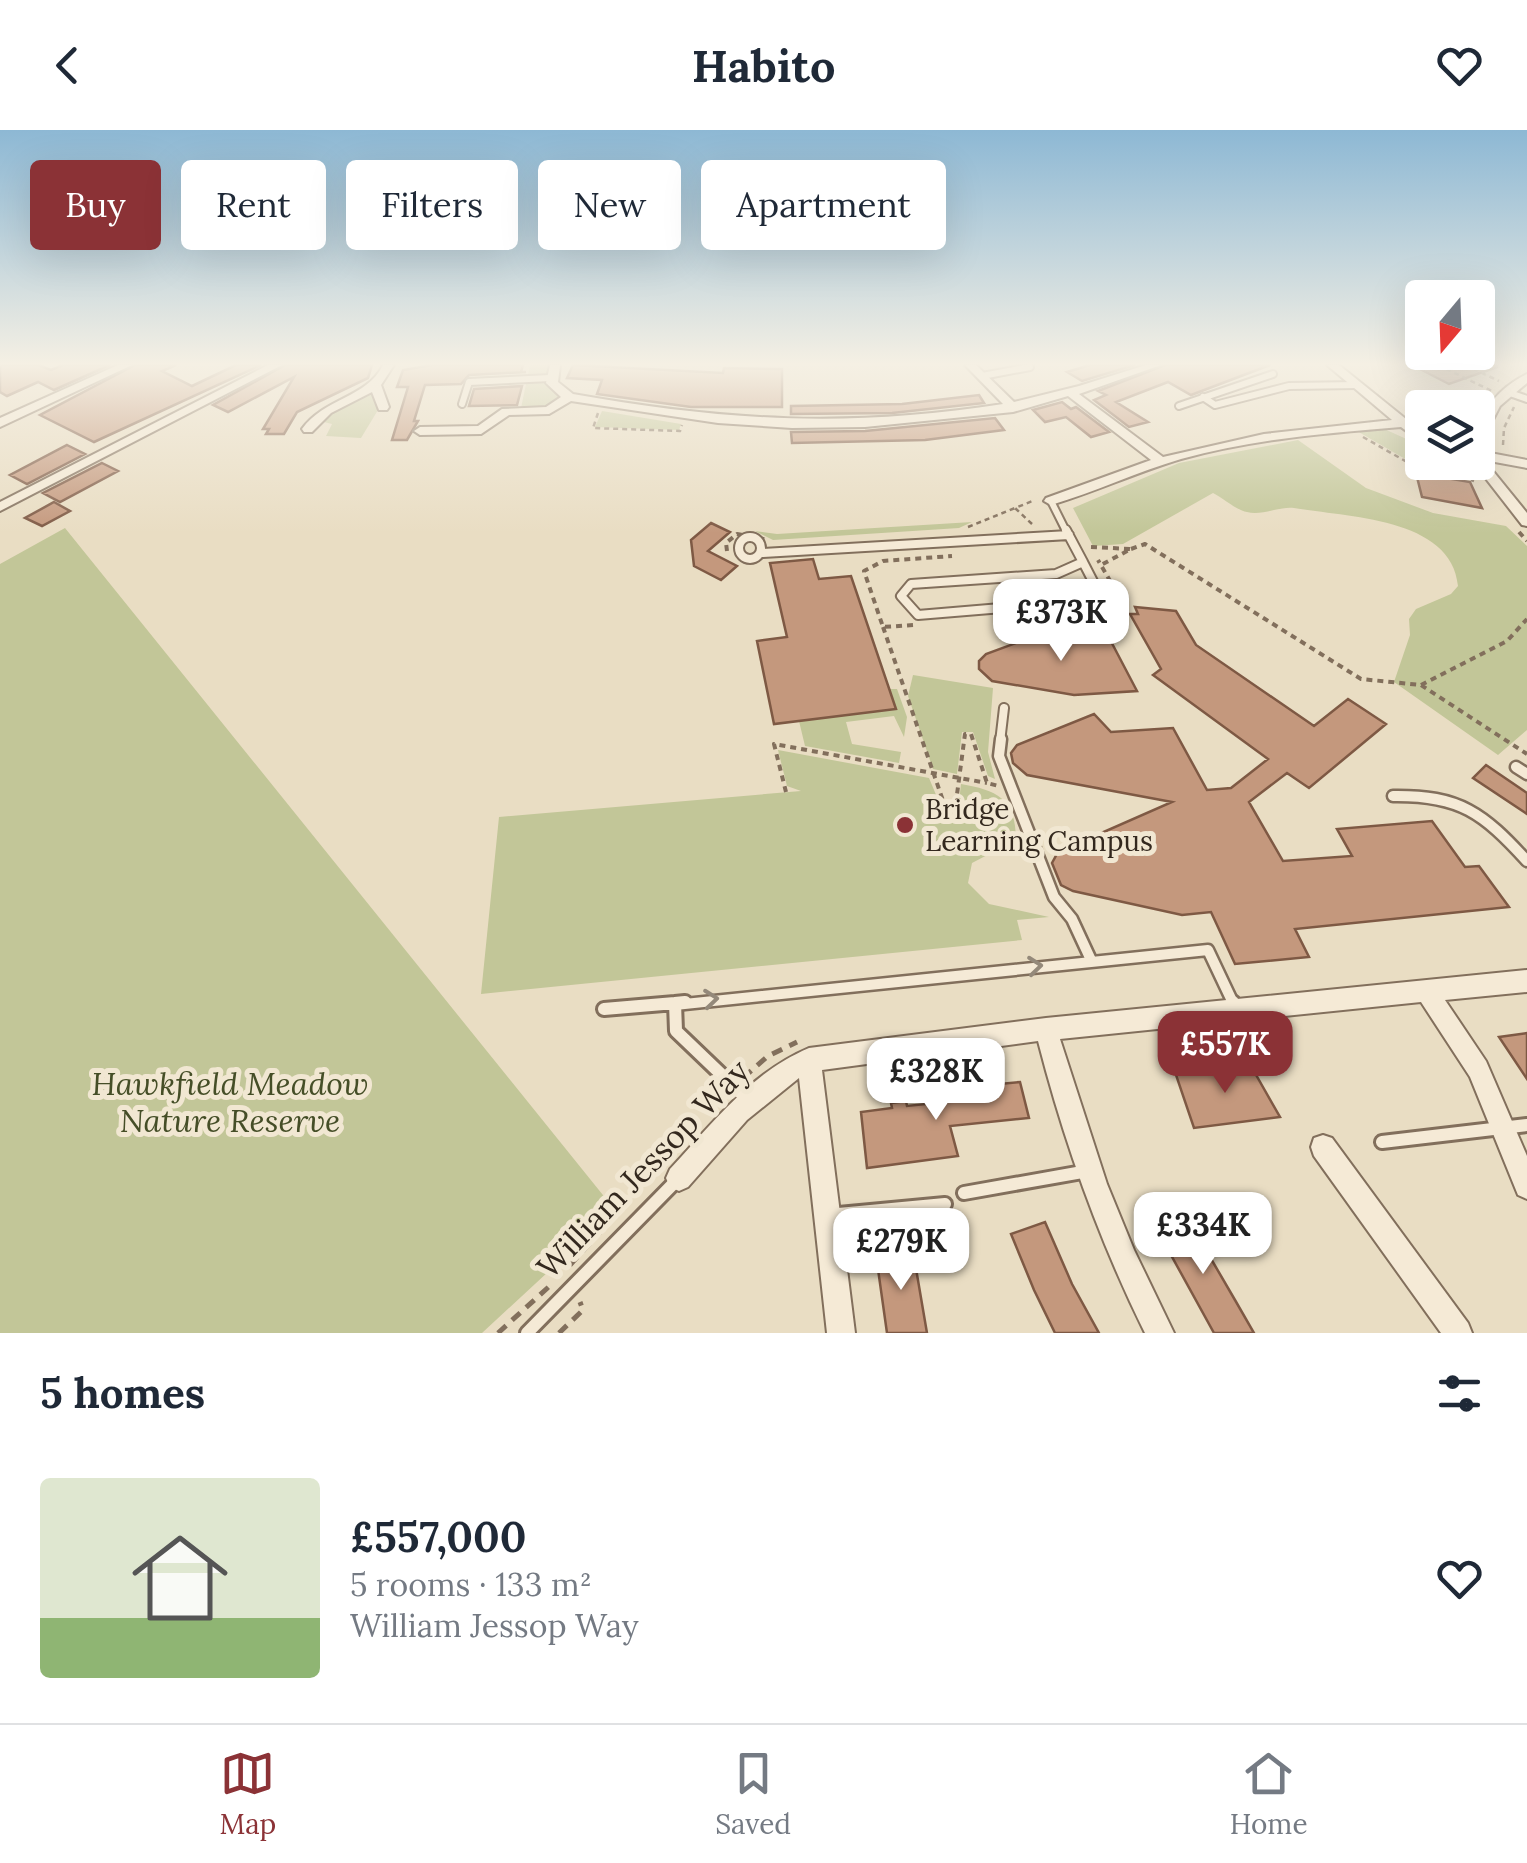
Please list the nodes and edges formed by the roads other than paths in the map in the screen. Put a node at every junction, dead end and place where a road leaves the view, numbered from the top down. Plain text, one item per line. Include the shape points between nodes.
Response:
1 (166, 421) edge
2 (314, 421) edge
3 (493, 421) edge
4 (758, 421) edge
5 (898, 421) edge
6 (1108, 421) edge
7 (1400, 423) joint
8 (1405, 426) edge
9 (308, 429) dead end
10 (420, 431) dead end
11 (1158, 458) junction
12 (1495, 458) edge
13 (1527, 464) edge
14 (1494, 480) edge
15 (1052, 502) joint
16 (0, 508) edge
17 (1521, 525) edge
18 (1069, 536) junction
19 (762, 552) dead end
20 (1083, 562) junction
21 (1004, 708) dead end
22 (1516, 768) dead end
23 (1527, 774) edge
24 (1392, 796) dead end
25 (1527, 860) edge
26 (1091, 960) junction
27 (1527, 981) edge
28 (1426, 990) junction
29 (674, 1002) junction
30 (604, 1009) dead end
31 (1237, 1010) junction
32 (1046, 1029) junction
33 (808, 1049) junction
34 (742, 1095) junction
35 (1516, 1126) edge
36 (1382, 1142) dead end
37 (1323, 1147) dead end
38 (673, 1168) joint
39 (1088, 1171) junction
40 (1527, 1186) edge
41 (964, 1193) dead end
42 (945, 1204) dead end
43 (827, 1215) junction
44 (527, 1333) edge
45 (842, 1333) edge
46 (1160, 1333) edge
47 (1458, 1333) edge

1 - 16 street
2 - 9 street
3 - 10 street via 480,430
4 - 5 street
6 - 11 street
7 - 8 street
7 - 11 street via 1271,434
11 - 15 street
12 - 13 street
14 - 17 street
15 - 18 lane
18 - 19 lane
18 - 20 lane
20 - 20 lane via 1100,594 1088,604 918,614 901,596 912,584 1056,574
21 - 26 lane via 999,756 1054,898 1072,918
22 - 23 lane
24 - 25 lane via 1438,795 1467,803
29 -> 26 lane
26 - 31 lane via 1208,950
27 - 28 street, William Jessop Way
28 - 31 street, William Jessop Way
28 - 35 street
29 - 30 lane
29 - 34 lane via 676,1031
31 - 32 street, William Jessop Way
32 - 33 street, William Jessop Way
32 - 39 street
33 - 34 street, William Jessop Way
33 - 43 street
34 - 38 street, William Jessop Way
35 - 36 lane
35 - 40 street
37 - 47 street
38 - 44 lane, William Jessop Way via 574,1289
39 - 41 lane
39 - 46 street
42 - 43 lane
43 - 45 street

